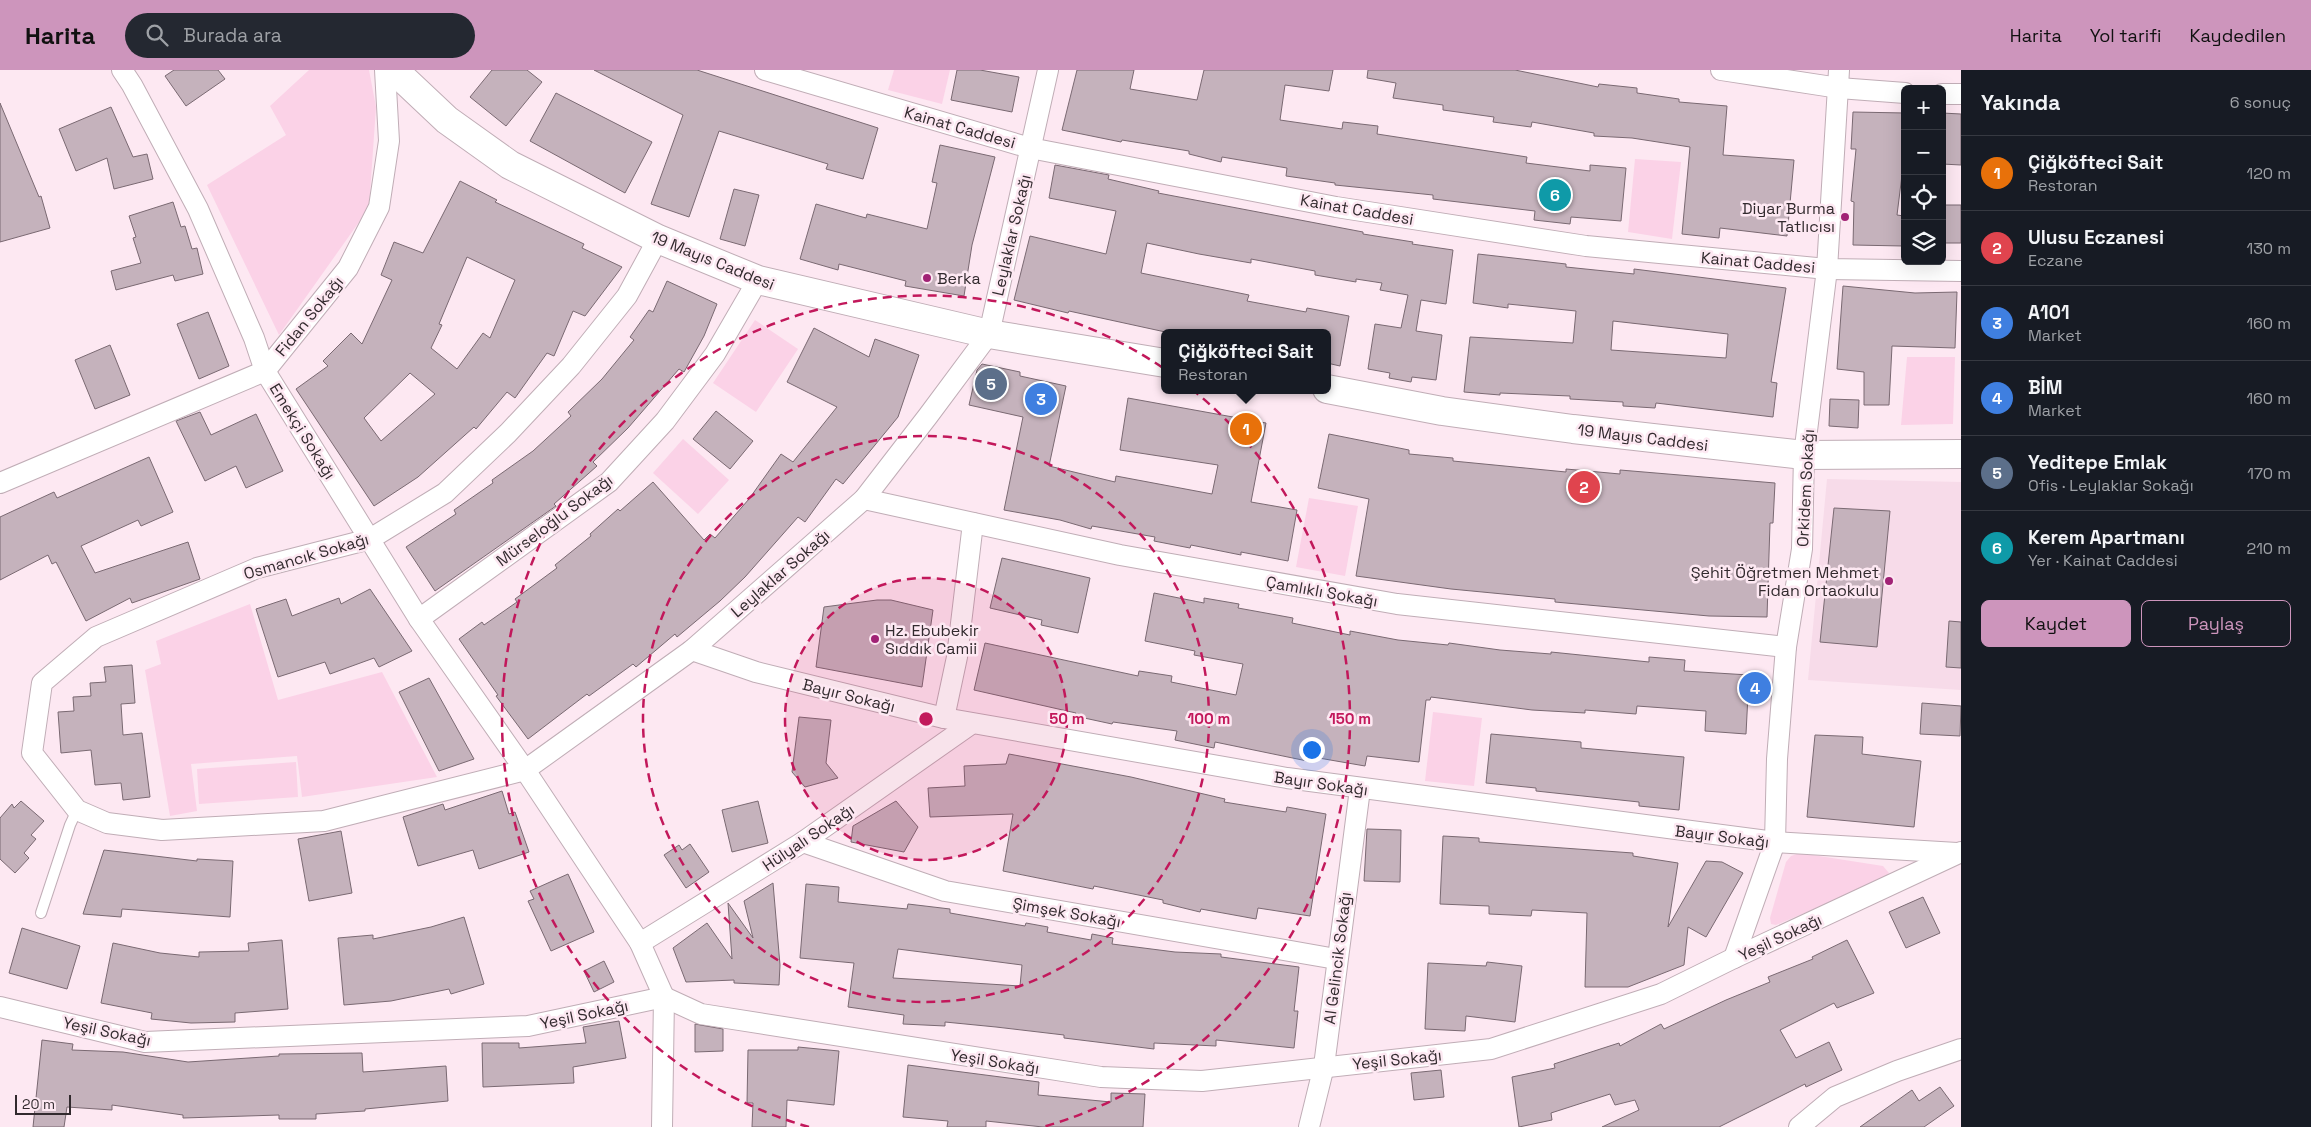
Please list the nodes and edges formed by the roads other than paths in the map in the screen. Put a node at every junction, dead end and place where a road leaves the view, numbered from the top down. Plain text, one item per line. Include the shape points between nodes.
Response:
1 (122, 70) edge
2 (385, 70) edge
3 (394, 70) edge
4 (766, 70) edge
5 (1048, 70) edge
6 (1721, 70) edge
7 (1839, 79) edge
8 (1901, 92) edge
9 (1946, 94) edge
10 (1961, 94) edge
11 (1030, 148) junction
12 (658, 239) junction
13 (1827, 269) junction
14 (1961, 271) edge
15 (758, 280) junction
16 (989, 334) junction
17 (1161, 362) edge
18 (265, 371) junction
19 (1331, 391) edge
20 (1961, 454) edge
21 (1804, 455) junction
22 (0, 483) edge
23 (864, 499) junction
24 (973, 523) junction
25 (370, 539) junction
26 (419, 619) junction
27 (1786, 647) junction
28 (692, 650) junction
29 (944, 718) junction
30 (971, 724) junction
31 (525, 770) junction
32 (1360, 789) junction
33 (78, 810) junction
34 (803, 842) junction
35 (1775, 842) junction
36 (1960, 853) edge
37 (41, 913) dead end
38 (640, 944) junction
39 (1734, 958) junction
40 (1336, 959) junction
41 (664, 997) junction
42 (0, 1007) edge
43 (1961, 1049) edge
44 (1324, 1066) junction
45 (662, 1127) edge
46 (1309, 1127) edge
47 (1799, 1127) edge

1 - 18 street, Emekçi Sokağı via 198,209
2 - 18 street, Fidan Sokağı via 389,142 379,207 348,268
3 - 12 street, 19 Mayıs Caddesi via 447,120 510,165
4 - 11 street, Kainat Caddesi
5 - 11 street, Leylaklar Sokağı
6 - 7 street
7 - 8 street
7 - 13 street, Orkidem Sokağı
9 - 10 street
11 - 13 street, Kainat Caddesi via 1336,207 1586,246
11 - 16 street, Leylaklar Sokağı
12 - 15 street, 19 Mayıs Caddesi
12 - 25 street, Osmancık Sokağı via 627,296 571,366 508,433 445,493
13 - 14 street, Kainat Caddesi
13 - 21 street, Orkidem Sokağı
15 - 16 street, 19 Mayıs Caddesi
15 - 26 street, Mürseloğlu Sokağı via 715,354 665,421 609,482
16 - 17 street, 19 Mayıs Caddesi
16 - 23 street, Leylaklar Sokağı
18 - 22 street, Fidan Sokağı
18 - 25 street, Emekçi Sokağı
19 - 21 street, 19 Mayıs Caddesi via 1442,411 1573,429
20 - 21 street, 19 Mayıs Caddesi
21 - 27 street, Orkidem Sokağı via 1802,549
23 - 24 street, Çamlıklı Sokağı
23 - 28 street, Leylaklar Sokağı
24 - 27 street, Çamlıklı Sokağı via 1120,555 1397,604
24 - 29 street via 957,657
25 - 26 street, Emekçi Sokağı
25 - 33 street, Osmancık Sokağı via 256,568 96,637 42,683 32,753
26 - 31 street, Emekçi Sokağı
27 - 35 street, Orkidem Sokağı via 1777,759
28 - 29 street, Bayır Sokağı via 756,672
28 - 31 street, Leylaklar Sokağı
29 - 30 street, Bayır Sokağı
30 - 32 street, Bayır Sokağı
30 - 34 street, Hülyalı Sokağı
31 - 33 street via 324,821 162,830 107,823
31 - 38 street
32 - 35 street, Bayır Sokağı
32 - 40 street, Al Gelincik Sokağı
33 - 37 lane
34 - 38 street, Hülyalı Sokağı
34 - 40 street, Şimşek Sokağı via 945,891
35 - 36 street, Bayır Sokağı
35 - 39 street, Orkidem Sokağı
36 - 39 street, Yeşil Sokağı
38 - 41 street
39 - 44 street, Yeşil Sokağı via 1661,994 1491,1049
40 - 44 street, Al Gelincik Sokağı
41 - 42 street, Yeşil Sokağı via 528,1026 146,1042
41 - 44 street, Yeşil Sokağı via 701,1014 1101,1076 1202,1081
41 - 45 street
43 - 47 street via 1896,1071 1835,1097
44 - 46 street, Al Gelincik Sokağı

